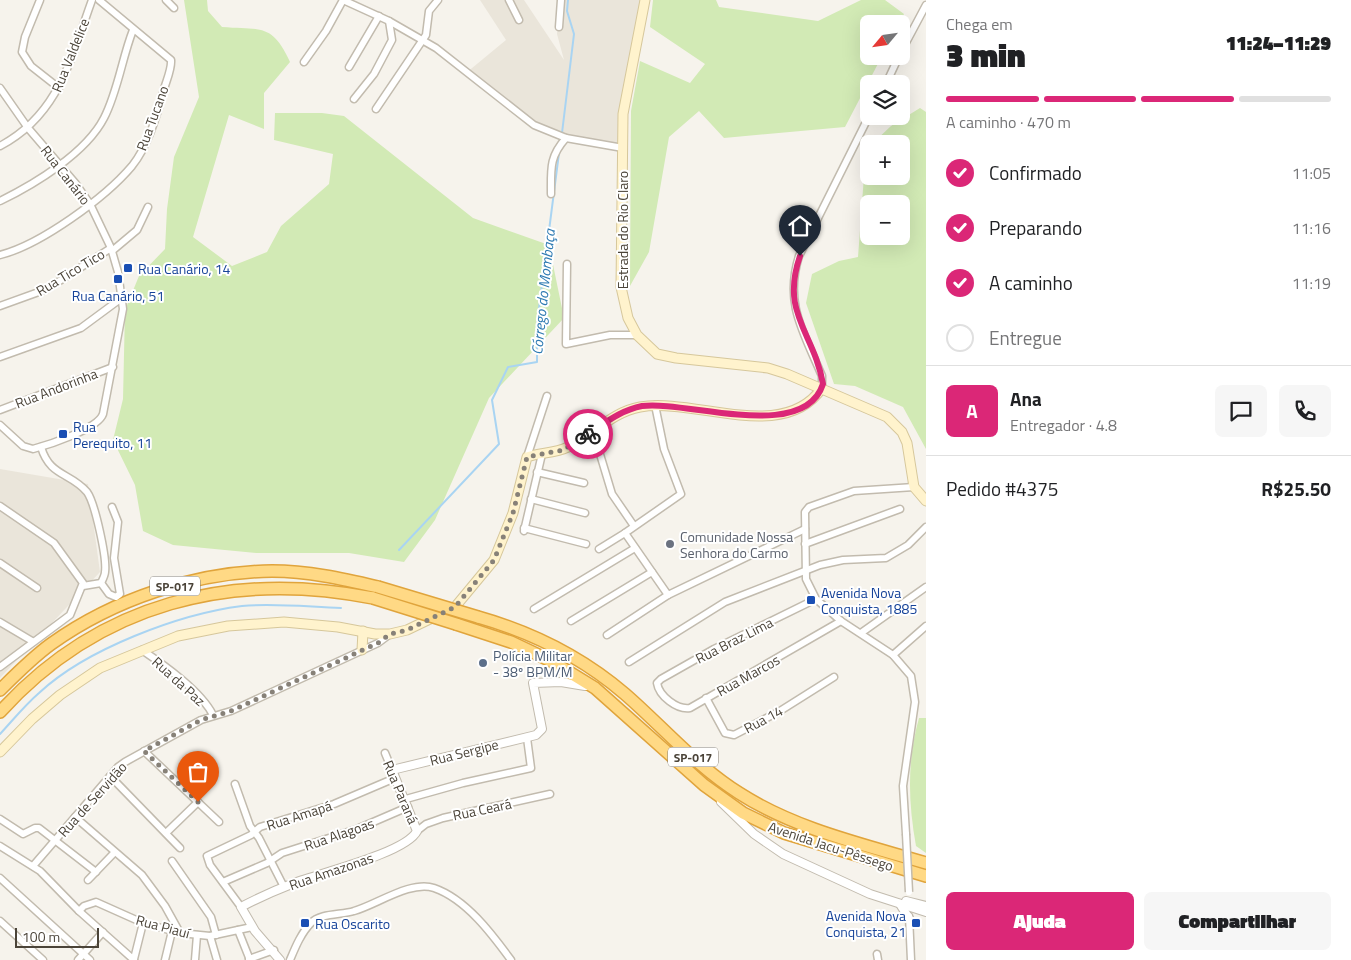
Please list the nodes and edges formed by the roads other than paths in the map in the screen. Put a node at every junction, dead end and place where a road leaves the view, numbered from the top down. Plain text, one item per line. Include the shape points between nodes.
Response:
1 (40, 0) edge
2 (92, 0) edge
3 (99, 0) edge
4 (166, 0) edge
5 (343, 0) edge
6 (438, 0) edge
7 (509, 0) edge
8 (561, 0) edge
9 (645, 0) edge
10 (926, 5) edge
11 (174, 8) dead end
12 (379, 16) junction
13 (519, 20) dead end
14 (389, 21) junction
15 (559, 28) dead end
16 (133, 30) junction
17 (910, 35) edge
18 (422, 39) junction
19 (304, 62) dead end
20 (349, 67) dead end
21 (0, 88) edge
22 (59, 88) junction
23 (354, 99) dead end
24 (376, 108) dead end
25 (865, 125) edge
26 (28, 128) junction
27 (566, 138) junction
28 (0, 146) edge
29 (623, 148) junction
30 (60, 164) junction
31 (551, 194) dead end
32 (0, 201) edge
33 (90, 204) junction
34 (148, 207) dead end
35 (111, 249) junction
36 (0, 254) edge
37 (567, 264) dead end
38 (123, 298) junction
39 (0, 306) edge
40 (637, 336) junction
41 (0, 357) edge
42 (113, 367) junction
43 (822, 388) junction
44 (547, 396) dead end
45 (656, 405) junction
46 (0, 410) edge
47 (0, 425) edge
48 (593, 431) junction
49 (42, 447) junction
50 (542, 454) junction
51 (527, 457) junction
52 (538, 472) junction
53 (584, 483) dead end
54 (914, 487) junction
55 (531, 499) junction
56 (926, 501) edge
57 (0, 506) edge
58 (112, 508) dead end
59 (900, 509) dead end
60 (585, 514) dead end
61 (634, 526) junction
62 (926, 527) edge
63 (805, 529) junction
64 (625, 533) junction
65 (586, 544) dead end
66 (806, 544) junction
67 (636, 548) junction
68 (598, 549) dead end
69 (1, 566) edge
70 (805, 569) junction
71 (652, 572) junction
72 (101, 583) junction
73 (84, 586) junction
74 (926, 587) edge
75 (38, 588) dead end
76 (668, 595) junction
77 (816, 598) junction
78 (534, 609) dead end
79 (70, 615) junction
80 (570, 621) dead end
81 (841, 621) junction
82 (0, 622) edge
83 (926, 626) edge
84 (77, 627) junction
85 (363, 631) junction
86 (860, 633) junction
87 (390, 634) junction
88 (607, 636) dead end
89 (32, 641) junction
90 (142, 650) junction
91 (362, 650) junction
92 (893, 655) junction
93 (551, 661) junction
94 (629, 662) dead end
95 (0, 667) edge
96 (834, 677) dead end
97 (554, 682) junction
98 (658, 687) joint
99 (595, 688) junction
100 (0, 690) edge
101 (706, 698) junction
102 (0, 712) edge
103 (213, 715) junction
104 (527, 738) junction
105 (144, 751) junction
106 (0, 752) edge
107 (385, 753) dead end
108 (394, 774) junction
109 (110, 776) junction
110 (235, 784) dead end
111 (704, 785) junction
112 (550, 794) dead end
113 (198, 802) junction
114 (407, 803) junction
115 (75, 817) junction
116 (0, 819) edge
117 (219, 822) dead end
118 (417, 831) junction
119 (254, 832) junction
120 (166, 833) junction
121 (54, 840) junction
122 (0, 846) edge
123 (180, 848) dead end
124 (114, 853) junction
125 (271, 859) junction
126 (172, 861) dead end
127 (926, 863) edge
128 (34, 866) junction
129 (96, 872) junction
130 (926, 876) edge
131 (0, 878) edge
132 (88, 880) dead end
133 (223, 882) junction
134 (284, 887) junction
135 (909, 893) joint
136 (908, 904) junction
137 (241, 907) junction
138 (925, 910) edge
139 (79, 911) junction
140 (0, 921) edge
141 (910, 921) junction
142 (143, 923) junction
143 (252, 927) junction
144 (238, 930) junction
145 (172, 931) junction
146 (103, 932) junction
147 (180, 933) junction
148 (197, 935) junction
149 (213, 936) junction
150 (274, 950) junction
151 (84, 954) junction
152 (249, 959) edge
153 (43, 960) edge
154 (78, 960) edge
155 (90, 960) edge
156 (134, 960) edge
157 (166, 960) edge
158 (195, 960) edge
159 (217, 960) edge
160 (280, 960) edge
161 (290, 960) edge
162 (511, 960) edge
163 (911, 960) edge

1 - 22 street via 22,52 30,66
2 - 22 street, Rua Valdelice
3 - 16 street
4 - 11 street
5 - 12 street
5 - 19 street
6 - 18 street via 429,11 426,35
7 - 13 street
8 - 15 street
9 - 29 main road, Estrada do Rio Claro via 624,100
10 - 17 street
12 - 14 street
12 - 20 street
14 - 18 street
14 - 23 street via 392,40 374,74
16 - 30 street via 104,118 83,146
16 - 33 street, Rua Tucano via 172,63 144,147 127,171
18 - 24 street
18 - 27 street via 534,125
21 - 26 street, Rua Canário
22 - 26 street, Rua Valdelice
25 - 43 street via 794,274 792,295 795,310 822,376
26 - 28 street, Rua Valdelice
26 - 30 street, Rua Canário
27 - 29 street
27 - 31 street via 552,159
29 - 40 main road, Estrada do Rio Claro via 621,287 628,318
30 - 32 street
30 - 33 street, Rua Canário
33 - 35 street, Rua Canário
33 - 36 street, Rua Tucano via 45,234
34 - 35 street, Rua Tico Tico via 137,230
35 - 38 street, Rua Canário
35 - 39 street, Rua Tico Tico via 47,288
37 - 40 street via 566,344 610,335
38 - 41 street via 81,328
38 - 42 street, Rua Canário
40 - 43 main road, Estrada do Rio Claro via 649,348 665,356 768,368
42 - 46 street, Rua Andorinha
42 - 49 street, Rua Canário via 102,418 91,427
43 - 45 main road via 802,407 776,415 745,416
43 - 54 main road, Estrada do Rio Claro via 895,423 907,443
44 - 51 street
45 - 48 main road via 621,413
45 - 61 street via 664,449 682,494
47 - 49 street via 23,446
48 - 50 main road via 563,450
48 - 61 street via 612,494
49 - 72 street via 52,468 90,497 105,564
50 - 51 main road
50 - 52 street
51 - 87 main road, Rua de Servidão via 513,513 494,560 455,607 407,630
52 - 53 street
52 - 55 street
54 - 56 main road
54 - 63 street via 854,491 809,507 805,512
55 - 60 street
55 - 65 street via 524,530
57 - 73 street via 54,543
58 - 72 street via 118,522 114,558 120,594 116,597 110,594
59 - 66 street
61 - 64 street
62 - 70 street via 908,545 886,558 844,560
63 - 66 street
63 - 76 street
64 - 67 street
64 - 68 street
66 - 70 street
67 - 71 street
67 - 78 street
69 - 75 street
70 - 77 street via 806,579
70 - 94 street via 725,602
71 - 76 street
71 - 80 street
72 - 73 street
73 - 79 street
74 - 86 street
76 - 88 street
77 - 81 street
77 - 98 street, Rua Braz Lima via 714,649 658,681
79 - 84 street
79 - 89 street
81 - 86 street
81 - 101 street, Rua Marcos
82 - 89 street
83 - 92 street
84 - 100 highway, Avenida Jacu-Pêssego / SP-017 via 49,645
84 - 127 highway, Avenida Jacu-Pêssego / SP-017, bridge via 139,597 203,579 239,573 304,573 378,587 531,636 598,673 706,769 738,793 813,829
85 - 87 main road
85 - 90 main road via 284,622 228,626 178,636
85 - 91 main road
86 - 92 street
87 - 91 street, Rua de Servidão
89 - 95 street
90 - 103 street, Rua da Paz via 206,703
90 - 106 main road via 100,668 60,695
91 - 103 street, Rua de Servidão via 231,711
92 - 135 street, bridge via 906,668 914,686 904,786
93 - 97 street via 557,671
93 - 99 highway, Avenida Jacu-Pêssego / SP-017
93 - 102 highway, Avenida Jacu-Pêssego / SP-017, bridge via 511,642 373,598 304,588 254,588 216,592 120,622 88,638 42,670
96 - 101 street, Rua 14 via 734,735 725,733
97 - 99 street
97 - 104 street, Rua Sergipe via 533,683 542,729
98 - 101 street, Rua Marcos via 680,708 690,708
99 - 111 highway, Avenida Jacu-Pêssego / SP-017
103 - 105 street, Rua de Servidão
104 - 108 street, Rua Sergipe
104 - 114 street, Rua Alagoas via 530,769 463,783
105 - 109 street, Rua de Servidão via 118,767
105 - 113 street
107 - 108 street, Rua Paraná
108 - 114 street, Rua Paraná
108 - 119 street, Rua Amapá via 334,804 260,827
109 - 115 street, Rua de Servidão
109 - 120 street
110 - 119 street
111 - 130 highway, Avenida Jacu-Pêssego / SP-017 via 742,813 784,832
111 - 136 street via 767,844 799,863
112 - 118 street, Rua Ceará via 443,818
113 - 117 street
113 - 120 street
114 - 118 street, Rua Paraná
114 - 125 street, Rua Alagoas via 389,817
115 - 121 street, Rua de Servidão
115 - 124 street
116 - 121 street via 24,834 39,828
118 - 134 street, Rua Amazonas via 411,840 397,847
119 - 125 street
119 - 133 street, Rua Amapá via 207,858
120 - 123 street
121 - 128 street, Rua de Servidão
121 - 129 street
122 - 128 street
124 - 129 street
124 - 147 street via 142,876
125 - 133 street, Rua Alagoas
125 - 134 street
126 - 149 street via 208,912
128 - 139 street
129 - 132 street
131 - 151 street
133 - 137 street
134 - 137 street, Rua Amazonas
135 - 136 street
136 - 138 street
136 - 141 street
137 - 143 street
138 - 141 street
139 - 142 street, Rua Piauí via 96,902
139 - 146 street
140 - 153 street
141 - 163 street
142 - 145 street, Rua Piauí
142 - 156 street
143 - 144 street, Rua Piauí
143 - 150 street
144 - 149 street, Rua Piauí
144 - 152 street
145 - 147 street, Rua Piauí
145 - 157 street
146 - 151 street
146 - 156 street
147 - 148 street, Rua Piauí
148 - 149 street, Rua Piauí
148 - 158 street
149 - 159 street
150 - 152 street
150 - 160 street
151 - 154 street
151 - 155 street
161 - 162 street via 316,919 355,911 403,891 427,886 459,904 494,937

